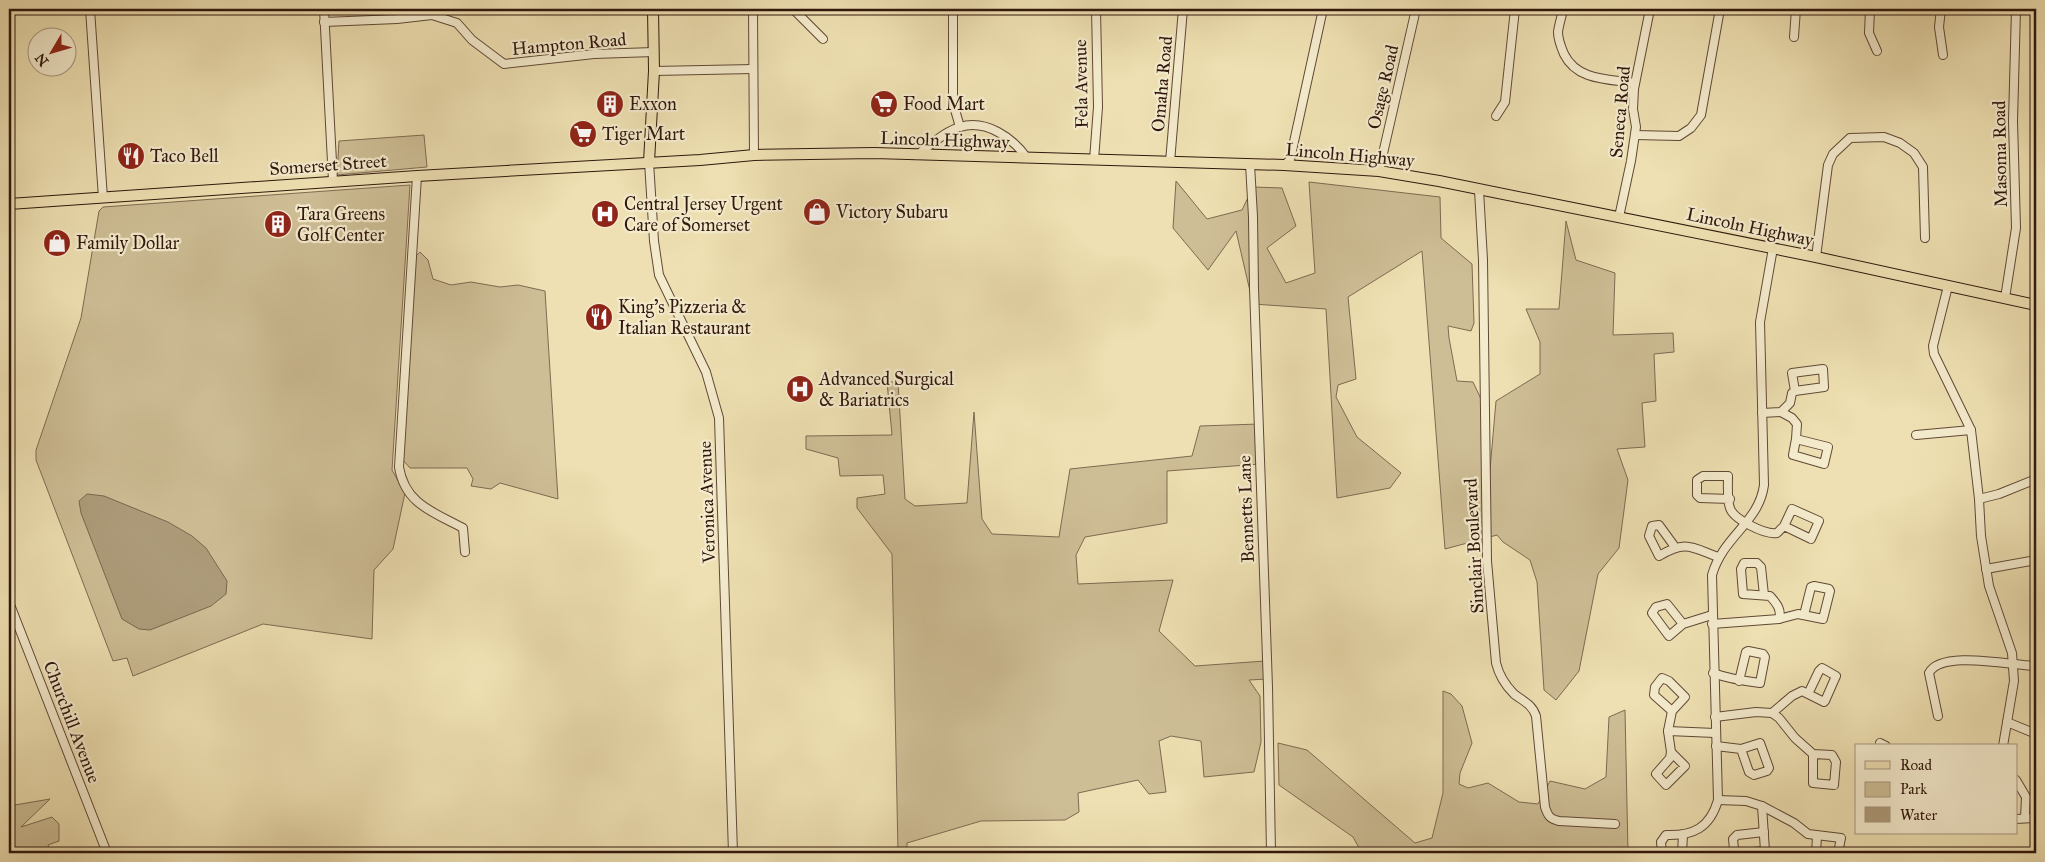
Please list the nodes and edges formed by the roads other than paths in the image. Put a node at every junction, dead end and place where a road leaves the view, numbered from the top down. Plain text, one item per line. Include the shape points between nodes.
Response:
1 (90, 9) edge
2 (324, 9) edge
3 (654, 9) edge
4 (753, 9) edge
5 (793, 9) edge
6 (953, 9) edge
7 (1096, 9) edge
8 (1184, 9) edge
9 (1323, 9) edge
10 (1416, 9) edge
11 (1515, 9) edge
12 (1563, 9) edge
13 (1650, 9) edge
14 (1720, 9) edge
15 (1796, 9) edge
16 (1870, 9) edge
17 (1941, 9) edge
18 (2016, 9) edge
19 (324, 22) junction
20 (1794, 37) dead end
21 (823, 39) dead end
22 (1876, 51) dead end
23 (654, 52) junction
24 (1943, 55) dead end
25 (654, 70) junction
26 (753, 70) junction
27 (1635, 83) junction
28 (1496, 116) dead end
29 (960, 127) junction
30 (1635, 135) junction
31 (754, 155) junction
32 (918, 155) junction
33 (1027, 158) junction
34 (1094, 160) junction
35 (649, 162) junction
36 (1170, 162) junction
37 (1250, 164) junction
38 (1284, 165) junction
39 (1379, 171) junction
40 (417, 176) junction
41 (333, 181) junction
42 (1479, 190) junction
43 (103, 198) junction
44 (9, 204) edge
45 (1619, 217) junction
46 (1925, 238) dead end
47 (1773, 248) junction
48 (1816, 257) junction
49 (1948, 286) junction
50 (2005, 298) junction
51 (2036, 305) edge
52 (1795, 391) junction
53 (1781, 412) junction
54 (1762, 413) junction
55 (1971, 430) junction
56 (1916, 435) dead end
57 (1796, 439) junction
58 (2036, 479) edge
59 (1730, 499) junction
60 (1980, 499) junction
61 (1745, 523) junction
62 (1784, 526) junction
63 (1674, 547) dead end
64 (465, 552) dead end
65 (1718, 557) junction
66 (2036, 560) edge
67 (1986, 569) junction
68 (1764, 595) junction
69 (9, 602) edge
70 (1712, 615) junction
71 (1804, 615) junction
72 (1780, 619) junction
73 (1683, 624) dead end
74 (1712, 624) junction
75 (2014, 663) junction
76 (2036, 666) edge
77 (1713, 673) junction
78 (1739, 681) junction
79 (1808, 694) dead end
80 (1672, 711) dead end
81 (1772, 713) junction
82 (1938, 716) dead end
83 (1715, 717) junction
84 (2007, 722) junction
85 (1668, 731) junction
86 (1715, 732) junction
87 (2036, 734) edge
88 (2003, 744) edge
89 (1716, 746) junction
90 (1741, 749) junction
91 (1671, 752) dead end
92 (1813, 754) junction
93 (2018, 783) edge
94 (1718, 800) junction
95 (1762, 806) junction
96 (2036, 818) edge
97 (2020, 819) edge
98 (1616, 824) dead end
99 (1764, 832) junction
100 (1683, 835) junction
101 (1817, 836) junction
102 (107, 853) edge
103 (733, 853) edge
104 (1271, 853) edge
105 (1662, 853) edge
106 (1682, 853) edge
107 (1740, 853) edge
108 (1816, 853) edge
109 (1838, 853) edge

1 - 43 street
2 - 19 street
3 - 23 main road
4 - 26 street
5 - 21 street
6 - 29 street via 953,103
7 - 34 street, Fela Avenue via 1098,114
8 - 36 street, Omaha Road
9 - 38 street via 1290,160
10 - 39 street, Osage Road
11 - 28 street via 1505,102
12 - 27 street via 1558,33 1567,61 1580,73
13 - 27 street, Seneca Road
14 - 30 street via 1701,114 1679,136
15 - 20 street
16 - 22 street via 1870,33
17 - 24 street via 1939,27
18 - 50 street, Masoma Road via 2013,121 2016,228
19 - 23 street, Hampton Road via 432,16 457,23 472,40 504,64 594,54
19 - 41 street
23 - 25 main road
25 - 26 street
25 - 35 main road
26 - 31 street
27 - 30 street, Seneca Road
29 - 32 street
29 - 33 street via 980,125 996,130 1019,147
30 - 45 street, Seneca Road
31 - 32 main road, Lincoln Highway
31 - 35 main road, Lincoln Highway
32 - 33 main road, Lincoln Highway
33 - 34 main road, Lincoln Highway
34 - 36 main road, Lincoln Highway
35 - 40 main road, Somerset Street
35 - 103 street, Veronica Avenue via 658,275 706,372 719,418
36 - 37 main road, Lincoln Highway
37 - 38 main road, Lincoln Highway
37 - 104 street, Bennetts Lane
38 - 39 main road, Lincoln Highway
39 - 42 main road, Lincoln Highway
40 - 41 main road, Somerset Street
40 - 64 street via 399,467 415,502 463,528
41 - 43 main road, Somerset Street
42 - 45 main road, Lincoln Highway
42 - 98 street, Sinclair Boulevard via 1487,561 1496,663 1513,693 1531,706 1536,716 1548,816 1560,821
43 - 44 main road, Somerset Street
45 - 47 main road, Lincoln Highway
46 - 48 street via 1923,167 1914,153 1884,137 1850,138 1833,154 1828,165
47 - 48 main road, Lincoln Highway
47 - 54 street via 1760,322
48 - 49 main road, Lincoln Highway
49 - 50 main road, Lincoln Highway
49 - 55 street via 1933,346 1934,354
50 - 51 main road, Lincoln Highway
52 - 52 street via 1824,387 1823,369 1792,373
52 - 53 street
53 - 54 street
53 - 57 street via 1797,424
54 - 61 street via 1763,494 1760,504
55 - 56 street
55 - 60 street
57 - 57 street via 1828,447 1824,464 1793,455
58 - 60 street
59 - 59 street via 1700,498 1697,480 1703,476 1728,476
59 - 61 street via 1730,508
60 - 67 street
61 - 62 street via 1773,534
61 - 65 street
62 - 62 street via 1792,509 1819,521 1811,539
63 - 65 street via 1686,546
65 - 70 street via 1712,575
66 - 67 street
67 - 75 street
68 - 68 street via 1761,567 1757,563 1744,563 1741,569 1743,594
68 - 72 street via 1770,596 1778,606
69 - 102 street, Churchill Avenue
70 - 73 street
70 - 74 street
71 - 71 street via 1823,619 1829,589 1811,587
71 - 72 street
72 - 74 street
74 - 77 street
75 - 76 street
75 - 82 street via 1974,660 1935,664 1929,673
75 - 84 street
77 - 78 street
77 - 83 street
78 - 78 street via 1760,683 1763,654 1746,652
79 - 81 street via 1802,692 1792,696
80 - 85 street
81 - 83 street
81 - 92 street
83 - 86 street
84 - 87 street
84 - 88 street
85 - 86 street
85 - 91 street
86 - 89 street
89 - 90 street
89 - 94 street
90 - 90 street via 1760,743 1769,768 1767,771 1754,775 1749,772
92 - 92 street via 1813,783 1834,785 1836,762 1832,755
93 - 97 street via 2026,797
94 - 95 street via 1746,801
94 - 100 street via 1704,824
95 - 99 street
95 - 101 street via 1808,834
96 - 97 street
99 - 107 street via 1765,851
99 - 107 street via 1737,835 1733,839 1734,849
100 - 105 street via 1666,835 1661,842
100 - 106 street
101 - 108 street
101 - 109 street via 1841,838

